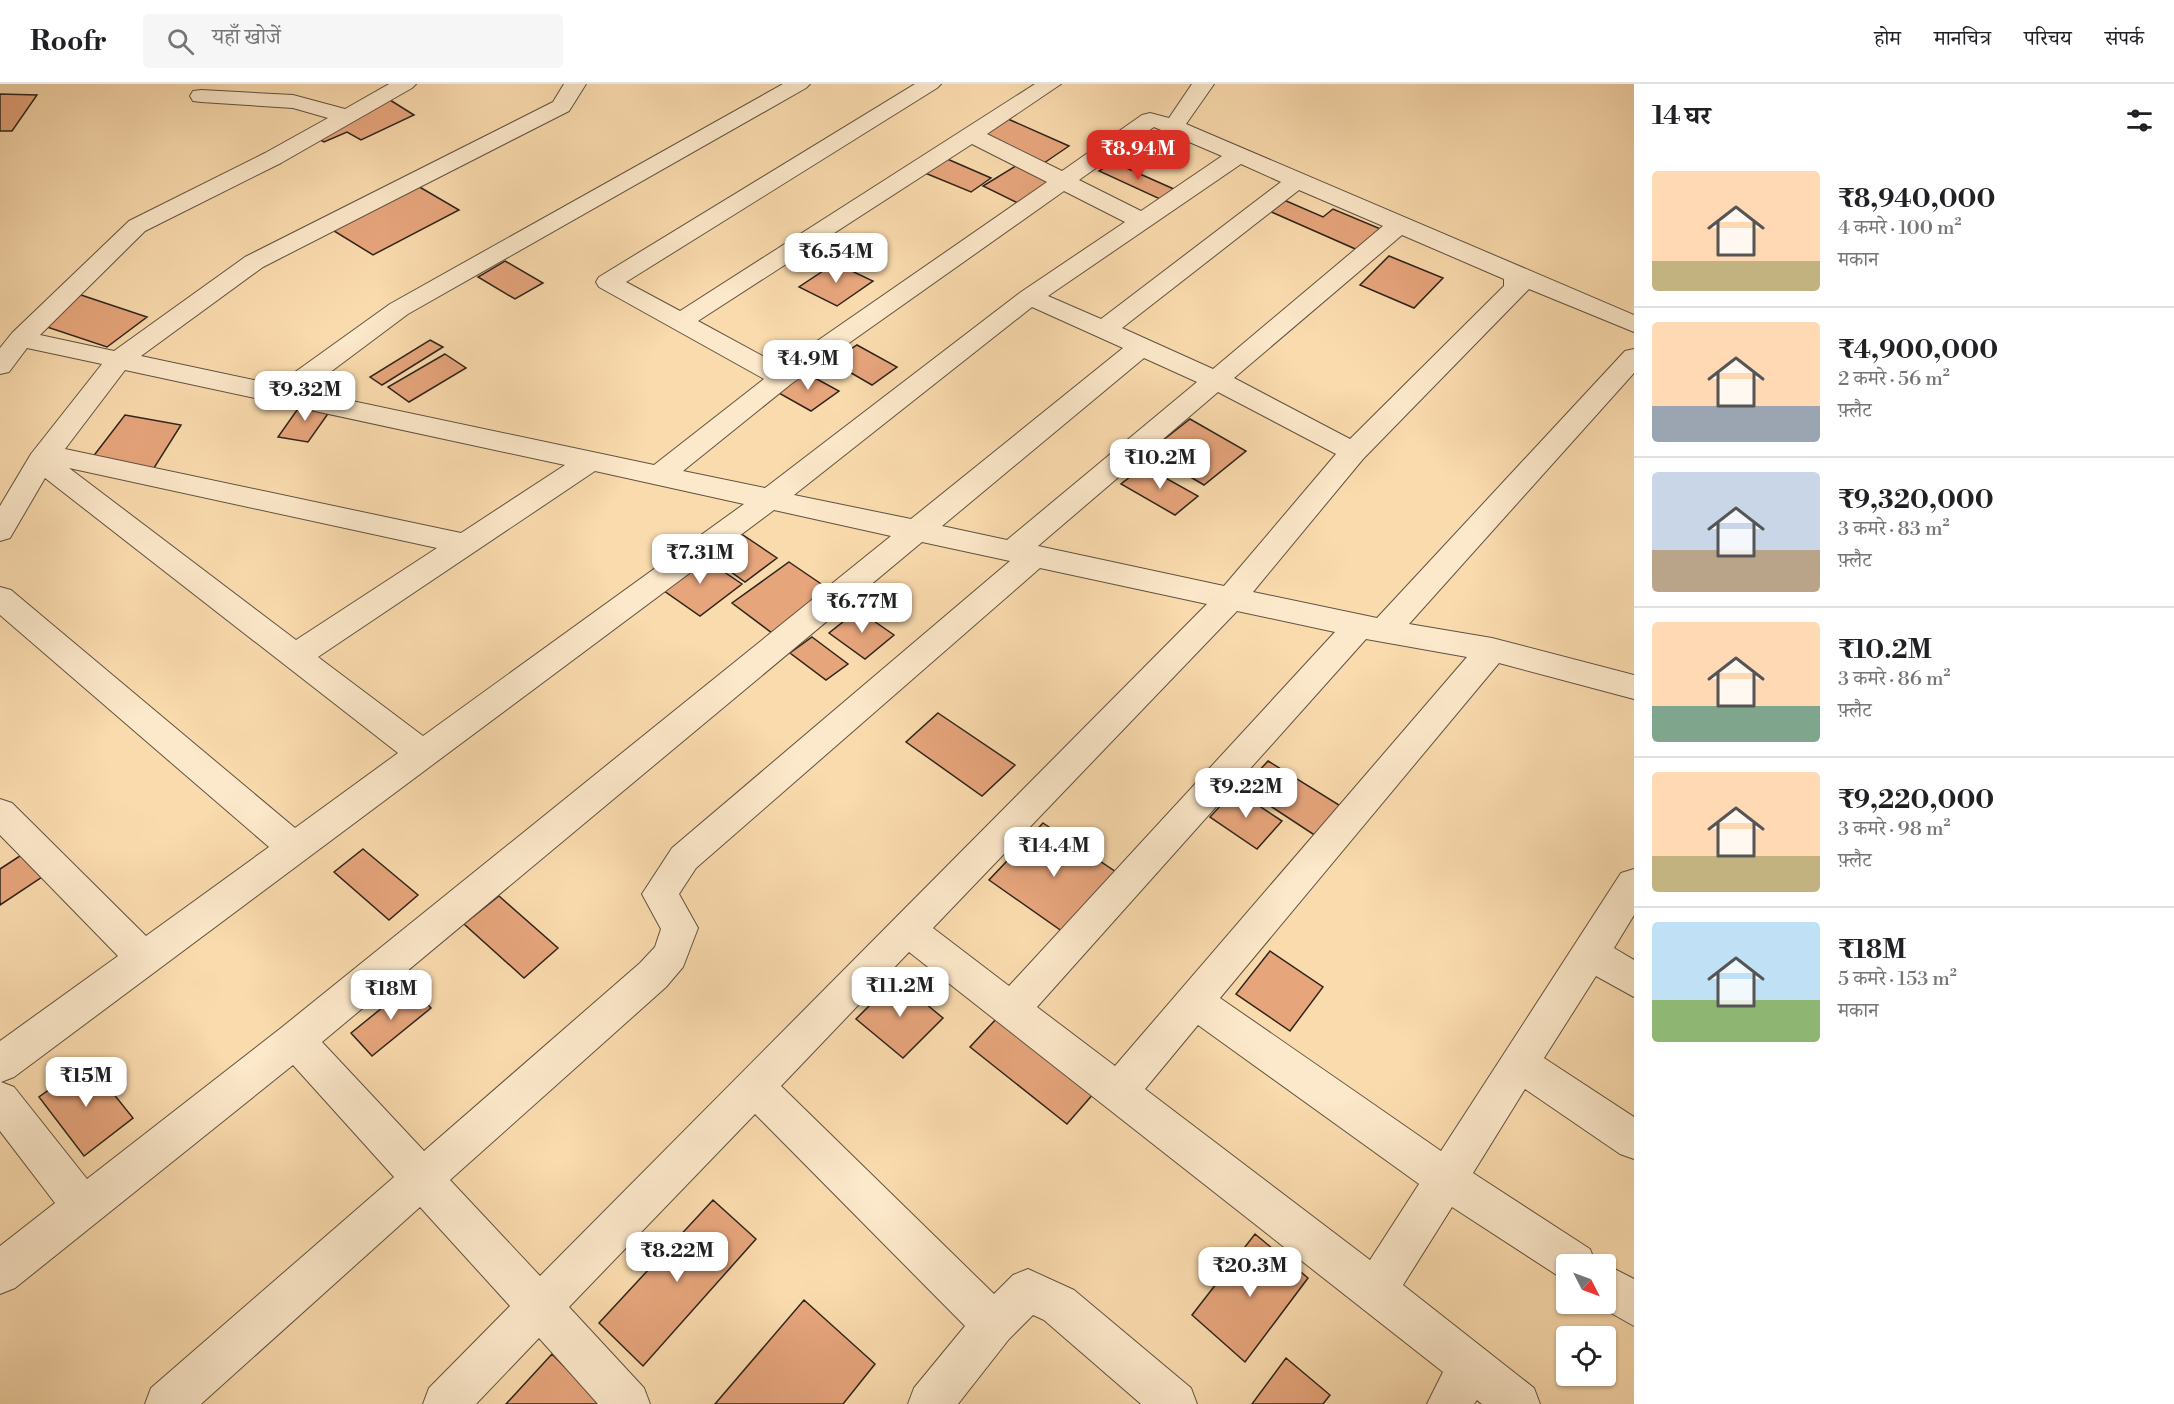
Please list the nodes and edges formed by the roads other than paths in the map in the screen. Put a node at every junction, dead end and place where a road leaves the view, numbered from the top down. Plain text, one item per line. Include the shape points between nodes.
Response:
1 (405, 84) edge
2 (575, 84) edge
3 (799, 84) edge
4 (930, 84) edge
5 (1050, 84) edge
6 (1203, 84) edge
7 (201, 96) dead end
8 (345, 117) junction
9 (1173, 127) junction
10 (972, 135) junction
11 (1238, 156) junction
12 (1296, 181) junction
13 (1065, 182) junction
14 (1140, 220) junction
15 (1399, 225) junction
16 (1516, 275) junction
17 (1030, 297) junction
18 (680, 322) junction
19 (1634, 324) edge
20 (1105, 329) junction
21 (21, 339) junction
22 (1142, 346) junction
23 (1634, 357) edge
24 (119, 360) junction
25 (0, 366) edge
26 (782, 378) junction
27 (1218, 381) junction
28 (282, 395) junction
29 (1353, 452) junction
30 (44, 458) junction
31 (591, 461) junction
32 (659, 476) junction
33 (770, 500) junction
34 (0, 531) edge
35 (917, 531) junction
36 (466, 544) junction
37 (1024, 554) junction
38 (0, 598) edge
39 (1231, 598) junction
40 (1372, 628) junction
41 (1492, 650) junction
42 (296, 656) junction
43 (1634, 687) edge
44 (423, 754) junction
45 (0, 813) edge
46 (294, 848) junction
47 (1634, 884) edge
48 (908, 930) junction
49 (1591, 953) junction
50 (144, 958) junction
51 (1634, 980) edge
52 (1195, 1001) junction
53 (1011, 1010) junction
54 (295, 1040) junction
55 (0, 1064) edge
56 (1520, 1064) junction
57 (754, 1087) junction
58 (1117, 1092) junction
59 (0, 1100) edge
60 (1634, 1140) edge
61 (422, 1178) junction
62 (1446, 1179) junction
63 (83, 1206) junction
64 (1560, 1254) edge
65 (0, 1274) edge
66 (1375, 1290) junction
67 (1616, 1292) edge
68 (1634, 1304) edge
69 (540, 1307) junction
70 (994, 1324) junction
71 (1460, 1386) edge
72 (167, 1404) edge
73 (445, 1404) edge
74 (628, 1404) edge
75 (930, 1404) edge
76 (1175, 1404) edge
77 (1518, 1404) edge

1 - 8 street
2 - 24 street via 561,106 254,262
3 - 28 street via 399,309
4 - 18 street via 608,282
5 - 10 street
6 - 9 street
7 - 8 street via 304,101
8 - 21 street via 273,158 136,226
9 - 11 street
9 - 13 street via 1150,120
10 - 13 street
10 - 18 street
11 - 12 street
11 - 14 street
12 - 15 street
12 - 20 street
13 - 14 street
13 - 26 street
14 - 17 street
15 - 16 street
15 - 27 street
16 - 19 street
16 - 29 street via 1517,288
17 - 20 street
17 - 33 street
18 - 26 street
20 - 22 street
21 - 24 street
21 - 25 street
22 - 27 street
22 - 35 street
23 - 40 street
24 - 28 street
24 - 30 street
26 - 32 street
27 - 29 street
27 - 37 street
28 - 31 street
29 - 39 street
30 - 34 street
30 - 36 street
30 - 42 street
31 - 32 street
31 - 36 street
32 - 33 street
33 - 35 street
33 - 44 street
35 - 37 street
35 - 54 street
36 - 42 street
37 - 39 street
37 - 61 street via 684,858 660,894 680,928 670,956 654,975
38 - 46 street
39 - 40 street
39 - 48 street
40 - 41 street
40 - 53 street
41 - 43 street
41 - 52 street
42 - 44 street
44 - 46 street
45 - 50 street
46 - 50 street
47 - 49 street
48 - 53 street
48 - 57 street
49 - 51 street
49 - 56 street
50 - 55 street
52 - 58 street
52 - 62 street
53 - 58 street
54 - 61 street
54 - 63 street
56 - 60 street
56 - 62 street
57 - 69 street
57 - 70 street
58 - 66 street
59 - 63 street
61 - 69 street
61 - 72 street
62 - 64 street
62 - 66 street
63 - 65 street
66 - 71 street
67 - 68 street
69 - 73 street
69 - 74 street
70 - 75 street
70 - 76 street via 1028,1290 1059,1305
71 - 77 street

